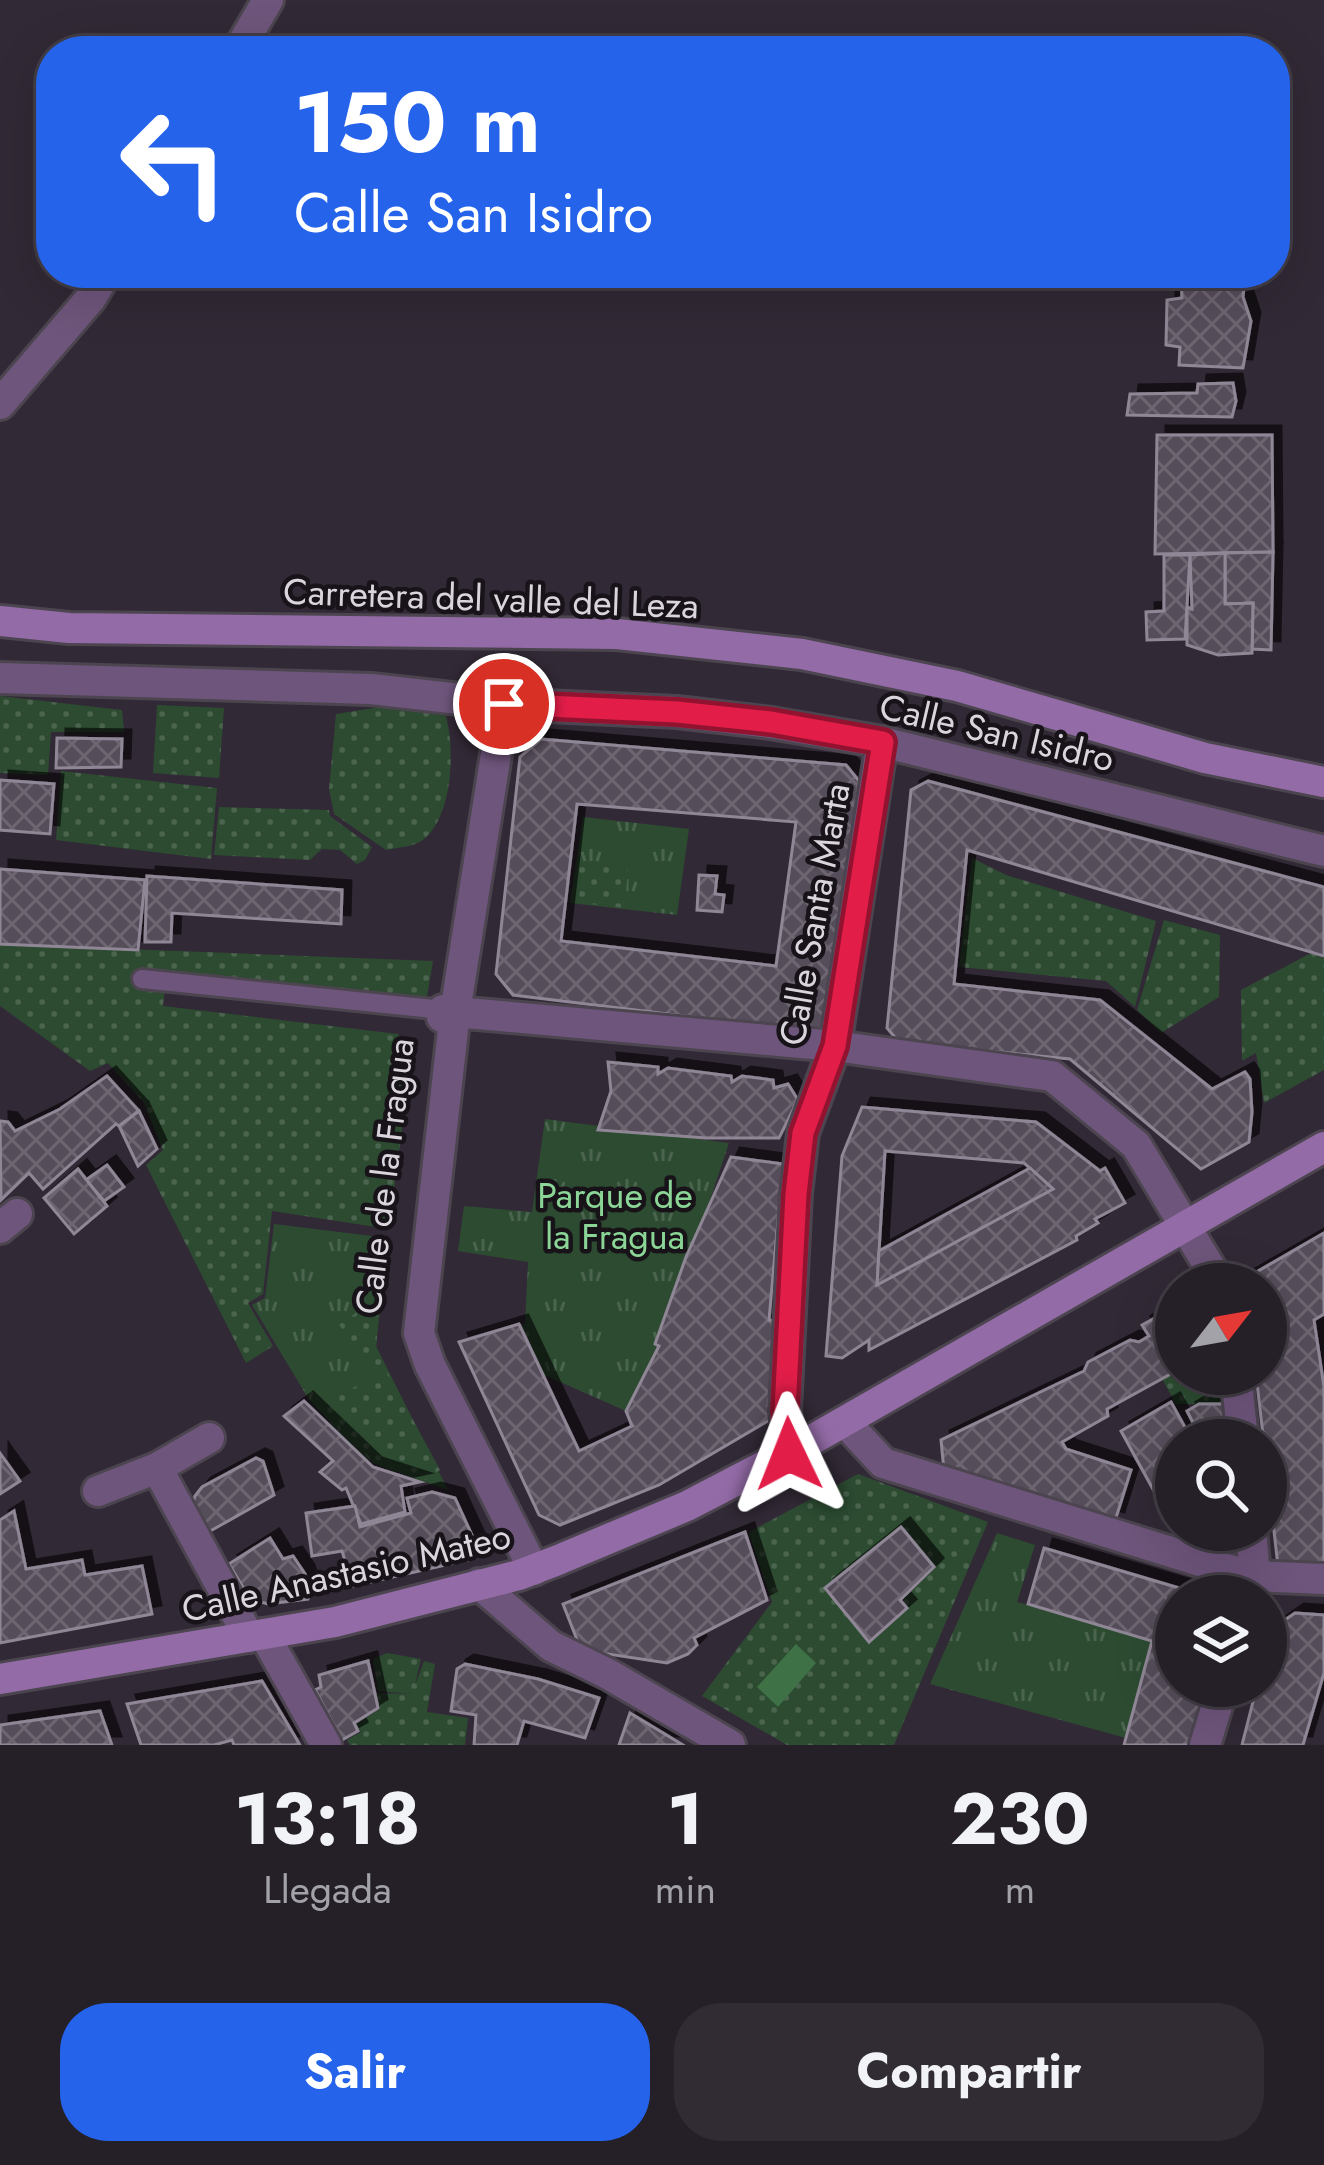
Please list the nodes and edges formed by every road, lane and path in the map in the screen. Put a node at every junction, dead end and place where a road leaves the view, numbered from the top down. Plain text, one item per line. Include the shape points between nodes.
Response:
1 (268, 0) edge
2 (247, 36) edge
3 (97, 288) edge
4 (0, 404) edge
5 (0, 621) edge
6 (0, 678) edge
7 (504, 704) junction
8 (883, 742) junction
9 (1324, 782) edge
10 (1324, 851) edge
11 (142, 980) dead end
12 (449, 1011) junction
13 (835, 1046) junction
14 (1324, 1147) edge
15 (1184, 1228) junction
16 (1206, 1263) edge
17 (845, 1422) junction
18 (209, 1438) dead end
19 (789, 1454) junction
20 (157, 1468) junction
21 (98, 1491) dead end
22 (526, 1572) junction
23 (1220, 1575) edge
24 (1324, 1579) edge
25 (1287, 1583) edge
26 (479, 1584) junction
27 (257, 1636) junction
28 (0, 1679) edge
29 (1217, 1707) edge
30 (326, 1745) edge
31 (730, 1745) edge
32 (1205, 1745) edge

1 - 2 street
3 - 4 street
5 - 9 main road, Carretera del valle del Leza via 617,634 802,654
6 - 7 street, Calle San Isidro via 371,689
7 - 8 street, Calle San Isidro via 677,712
7 - 12 street, Calle de la Fragua
8 - 10 street, Calle San Isidro
8 - 13 street, Calle Santa Marta
11 - 12 lane
12 - 13 street
12 - 22 street, Calle de la Fragua via 419,1333
13 - 15 street via 1052,1076 1136,1144
13 - 19 street, Calle Santa Marta via 803,1133 796,1194
14 - 15 main road, Calle Anastasio Mateo
15 - 16 street
15 - 17 main road, Calle Anastasio Mateo
17 - 19 main road, Calle Anastasio Mateo
17 - 23 street via 883,1463
18 - 20 street
19 - 22 main road, Calle Anastasio Mateo
20 - 21 street
20 - 27 street
22 - 26 main road, Calle Anastasio Mateo
24 - 25 street
26 - 27 main road, Calle Anastasio Mateo
26 - 31 street via 551,1646
27 - 28 main road, Calle Anastasio Mateo
27 - 30 street
29 - 32 street

